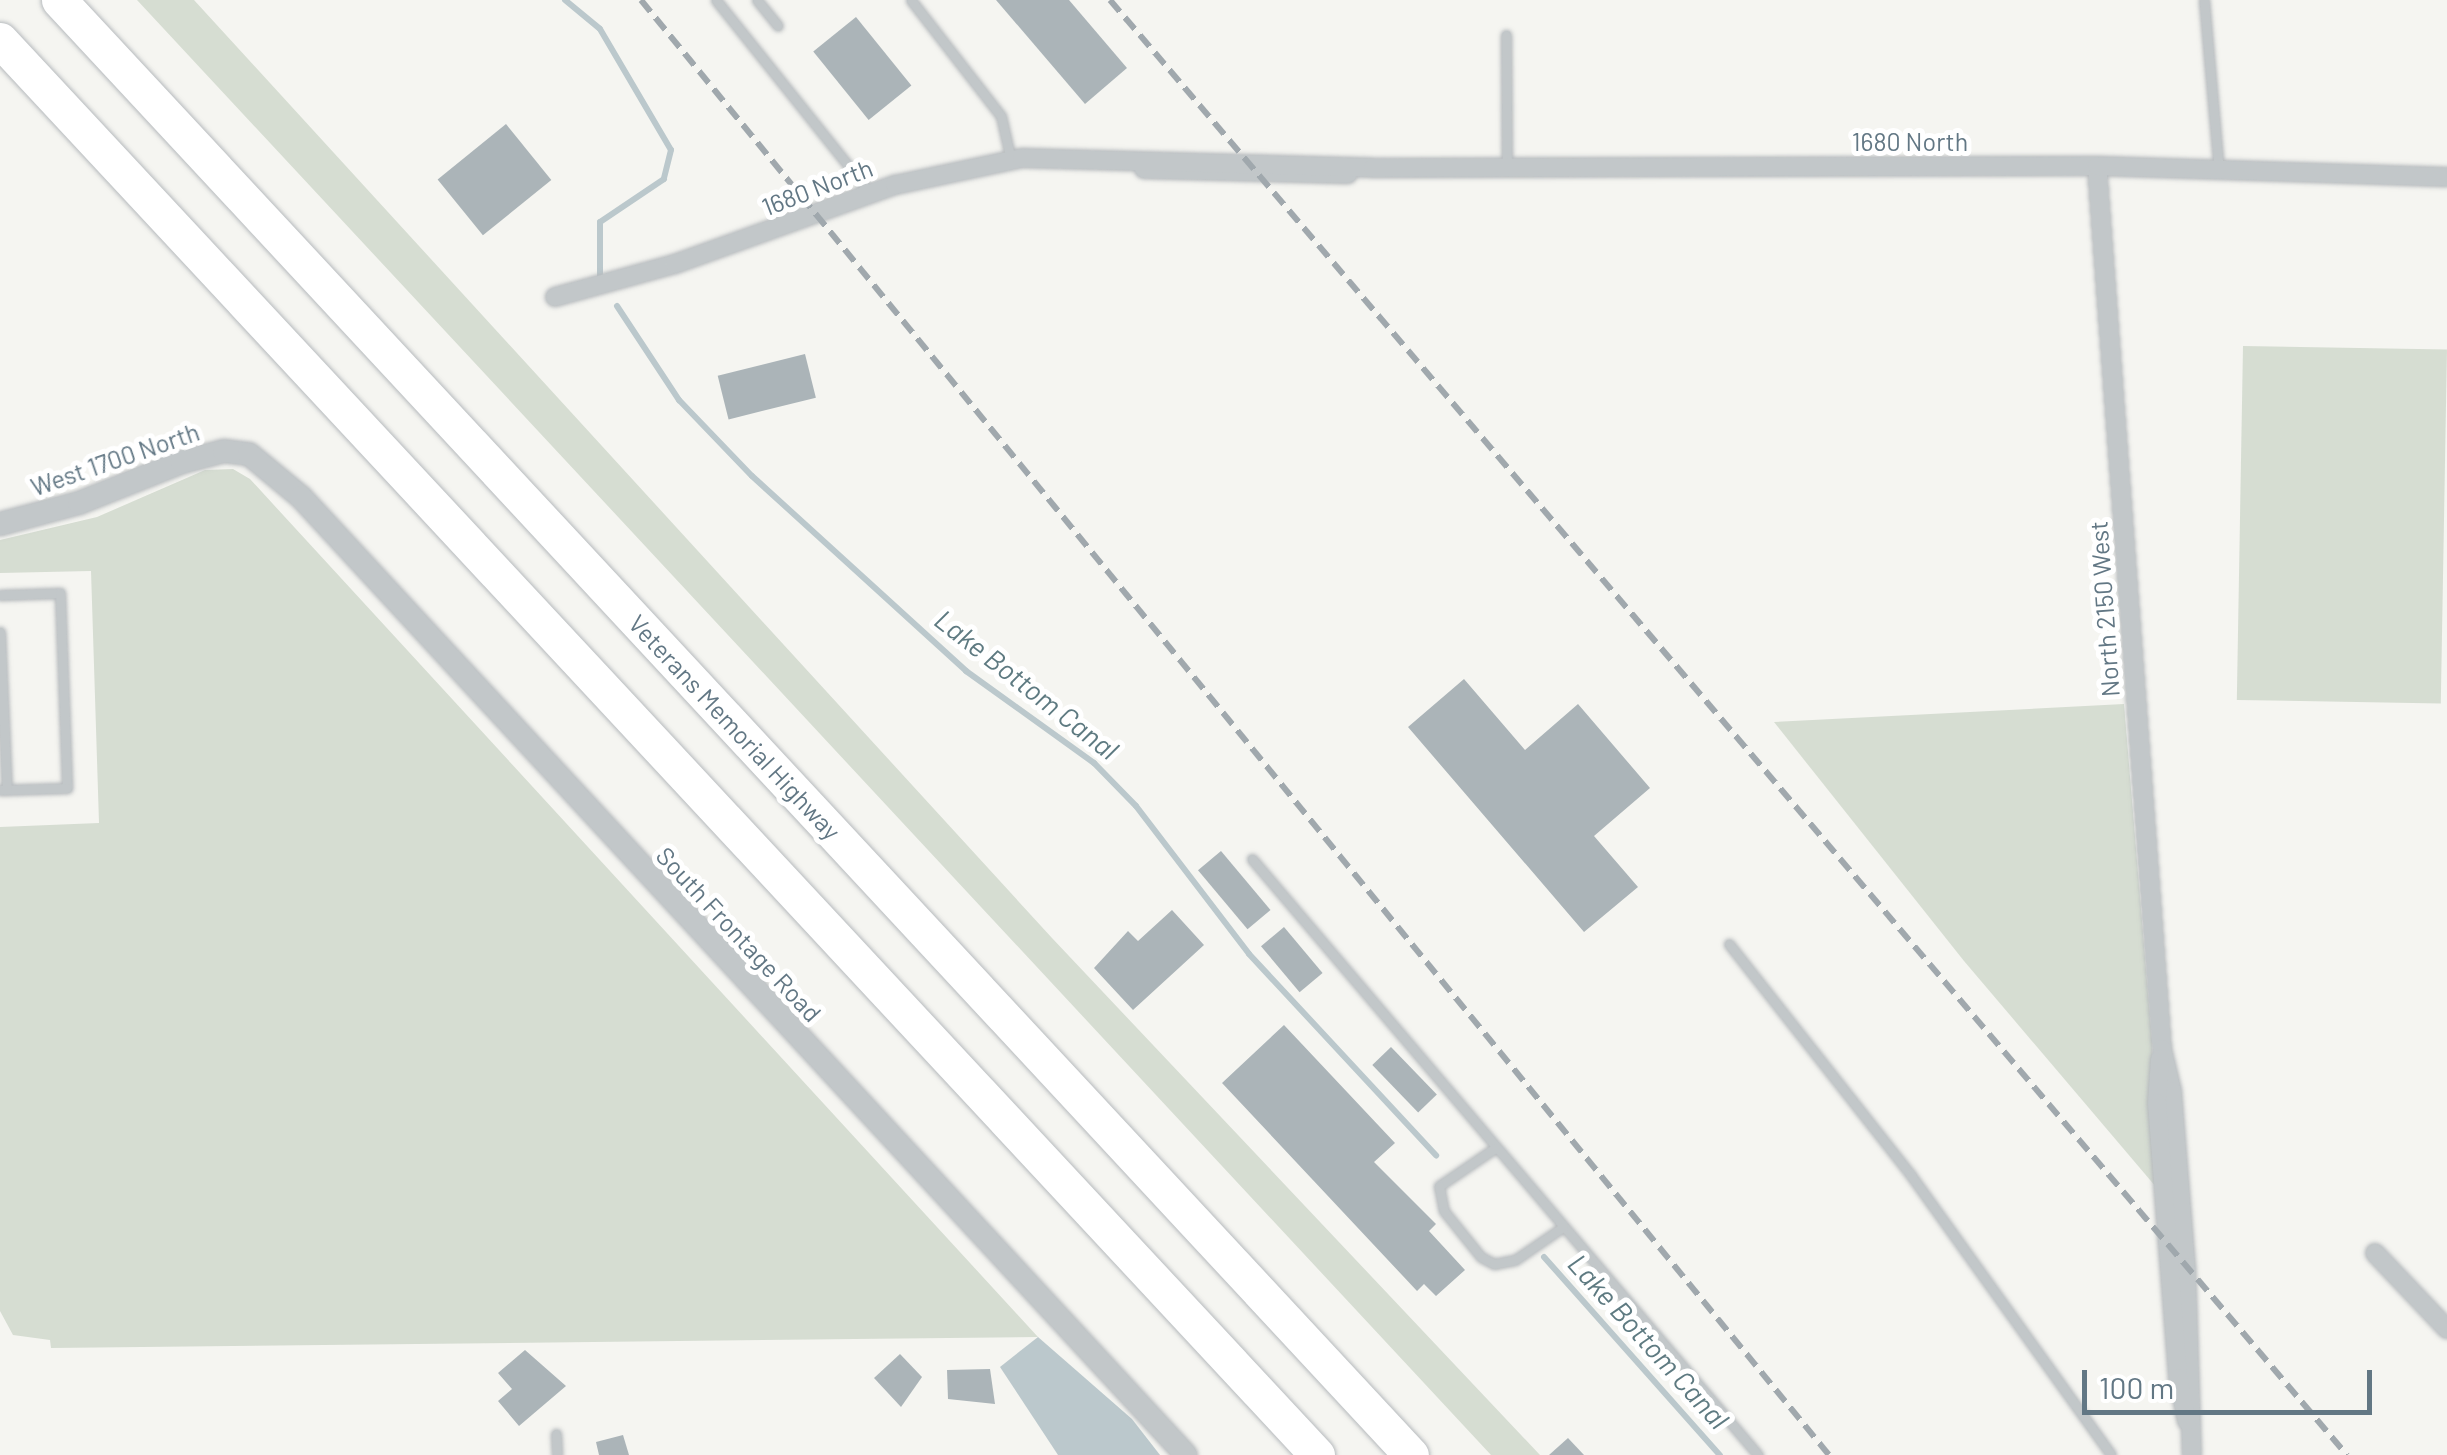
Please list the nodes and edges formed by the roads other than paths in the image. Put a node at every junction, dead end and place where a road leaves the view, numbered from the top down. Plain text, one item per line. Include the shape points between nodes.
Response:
1 (59, 0) edge
2 (716, 0) edge
3 (757, 0) edge
4 (911, 0) edge
5 (2204, 0) edge
6 (778, 26) dead end
7 (1506, 35) dead end
8 (0, 40) edge
9 (1011, 160) junction
10 (2097, 166) junction
11 (1508, 167) junction
12 (2219, 170) junction
13 (2447, 177) edge
14 (870, 193) junction
15 (555, 297) dead end
16 (249, 454) joint
17 (0, 524) edge
18 (0, 595) edge
19 (0, 632) edge
20 (3, 790) edge
21 (1252, 859) dead end
22 (1729, 944) dead end
23 (1495, 1148) junction
24 (1563, 1227) junction
25 (2376, 1253) dead end
26 (2447, 1330) edge
27 (556, 1434) dead end
28 (557, 1455) edge
29 (1186, 1455) edge
30 (1316, 1455) edge
31 (1410, 1455) edge
32 (1758, 1455) edge
33 (2111, 1455) edge
34 (2192, 1455) edge

1 - 31 highway, Veterans Memorial Highway
2 - 14 lane
3 - 6 lane
4 - 9 lane via 1001,116
5 - 12 lane
7 - 11 lane
8 - 30 highway
9 - 11 street, 1680 North via 1329,175 1373,168
9 - 14 street, 1680 North
10 - 11 street, 1680 North
10 - 12 street, 1680 North
10 - 34 street, North 2150 West via 2162,1049 2186,1267
12 - 13 street, 1680 North
14 - 15 street, 1680 North via 675,264
16 - 17 street, West 1700 North via 224,451 182,462 79,503
16 - 29 street, South Frontage Road via 301,497
18 - 20 lane via 60,593 67,788
19 - 20 lane
21 - 23 lane
22 - 33 lane via 1910,1174
23 - 24 lane
23 - 24 lane via 1440,1186 1444,1212 1481,1257 1494,1264 1515,1260
24 - 32 lane
25 - 26 street
27 - 28 lane

